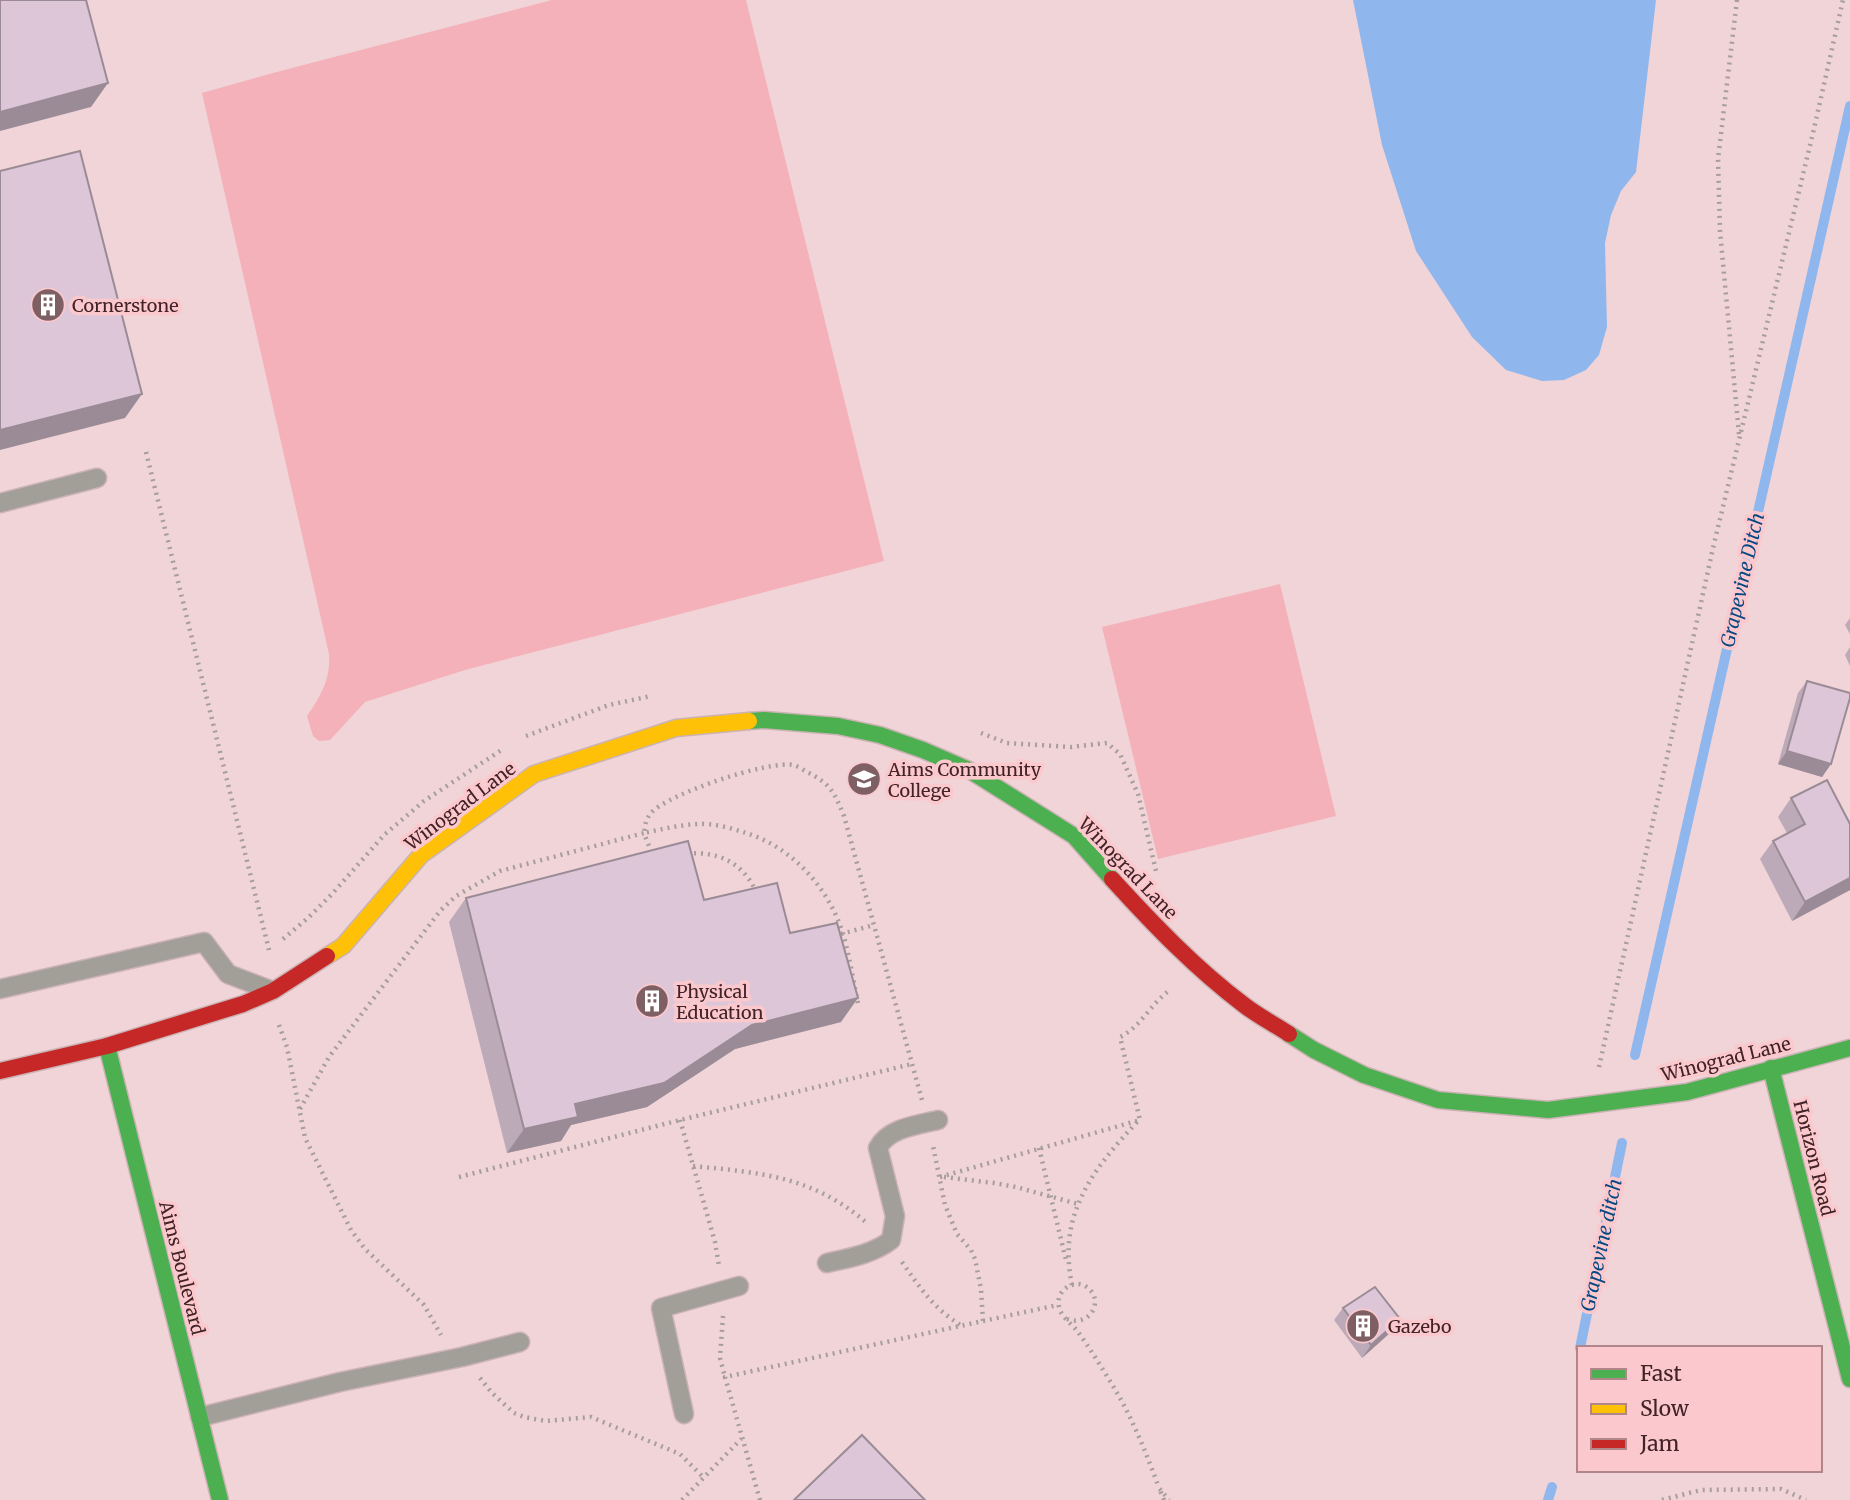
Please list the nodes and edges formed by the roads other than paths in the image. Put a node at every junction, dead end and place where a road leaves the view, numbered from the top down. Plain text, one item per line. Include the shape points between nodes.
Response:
1 (97, 478) dead end
2 (0, 503) edge
3 (0, 989) edge
4 (273, 991) junction
5 (107, 1046) junction
6 (1850, 1048) edge
7 (1771, 1068) junction
8 (0, 1071) edge
9 (937, 1120) dead end
10 (827, 1264) dead end
11 (732, 1288) road end
12 (1843, 1325) edge
13 (520, 1342) dead end
14 (1850, 1379) edge
15 (684, 1414) dead end
16 (200, 1417) junction
17 (220, 1500) edge

1 - 2 lane
3 - 4 lane via 204,942 228,974
4 - 5 street, Winograd Lane
4 - 7 street, Winograd Lane via 343,946 421,856 534,774 676,728 764,720 838,726 880,735 981,777 1074,836 1142,912 1245,1006 1364,1075 1438,1100 1548,1110 1686,1092
5 - 8 street, Winograd Lane
5 - 16 street, Aims Boulevard
6 - 7 street, Winograd Lane
7 - 12 street, Horizon Road
9 - 10 lane via 896,1131 878,1148 895,1216 891,1240
11 - 15 lane via 661,1307
12 - 14 street, Horizon Road
13 - 16 lane
16 - 17 street, Aims Boulevard

